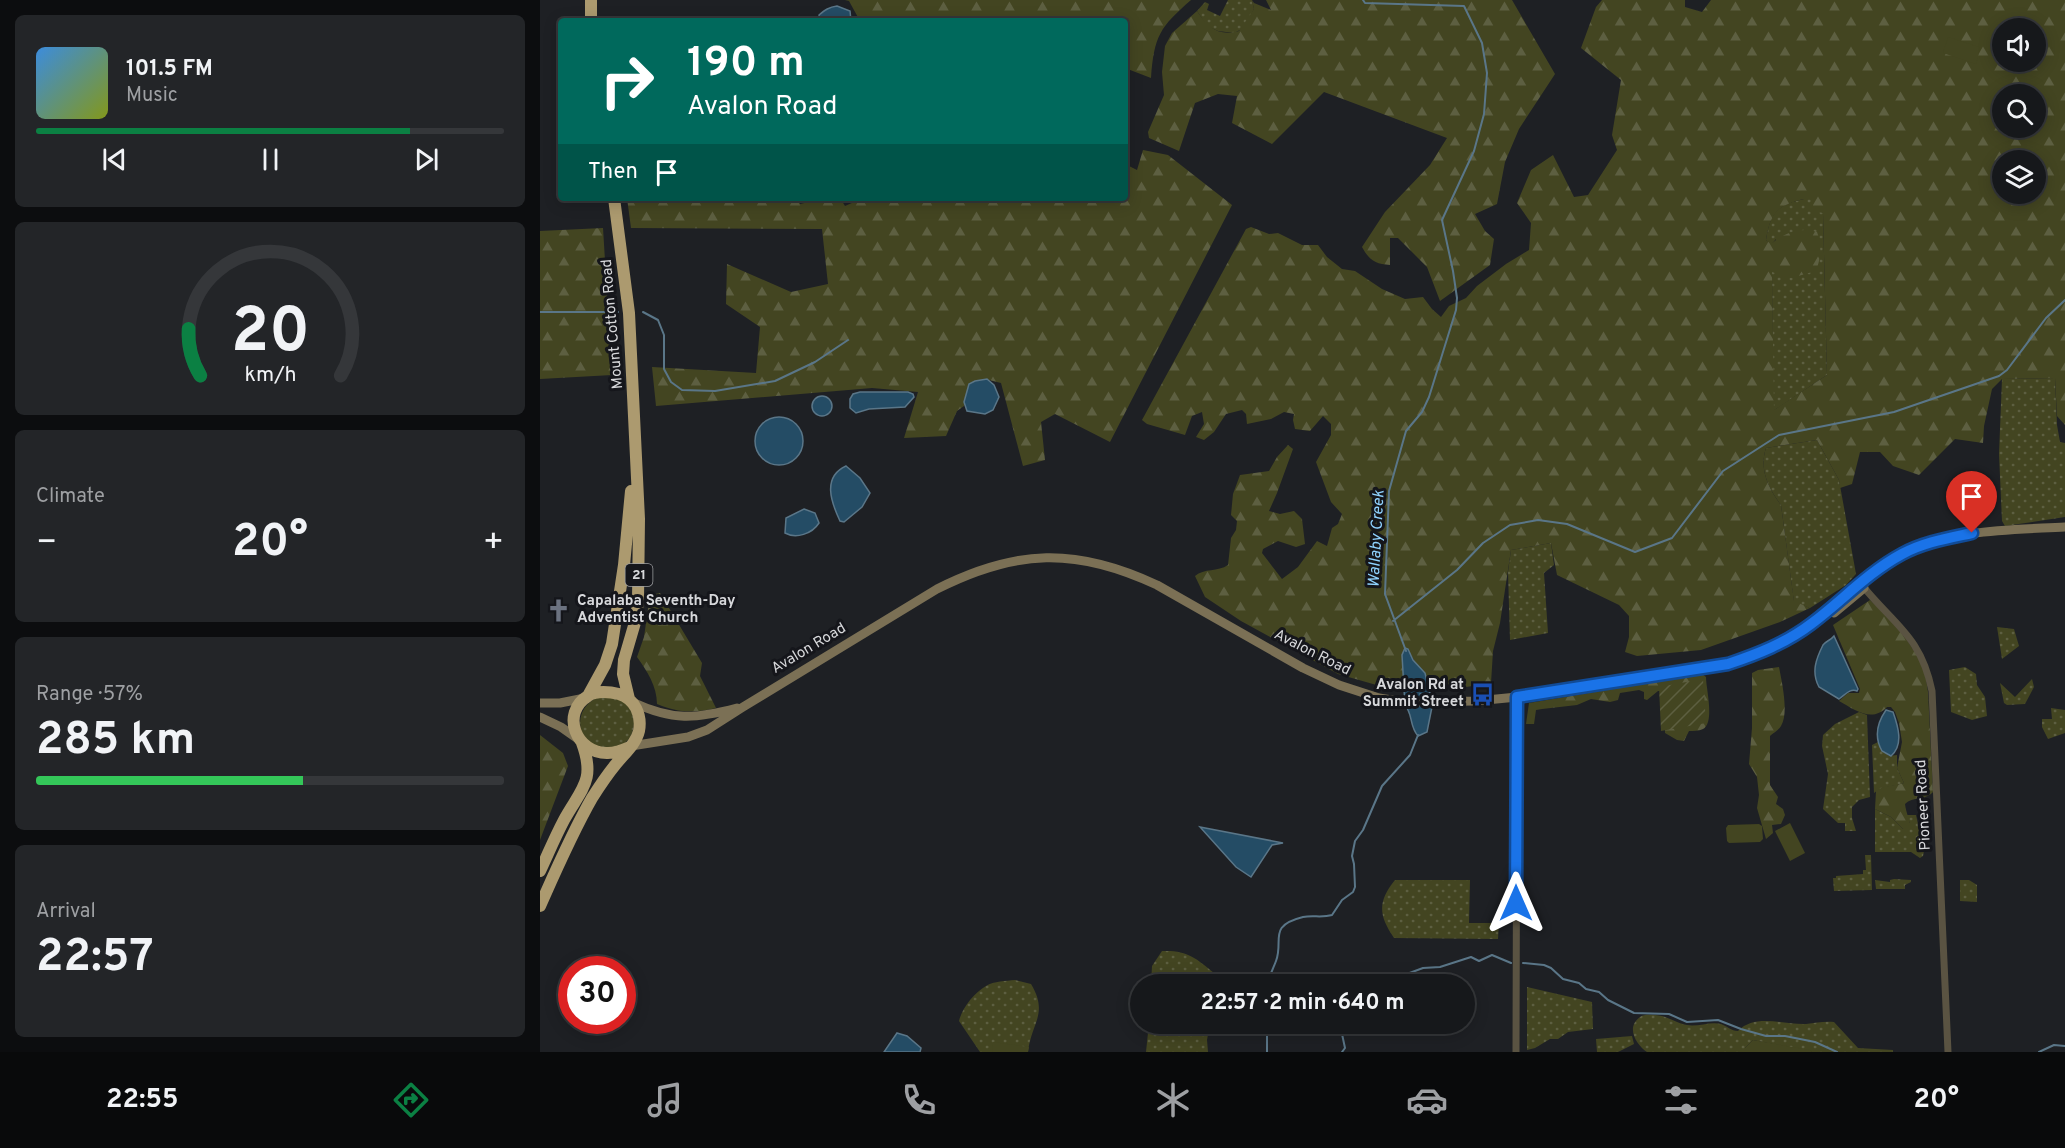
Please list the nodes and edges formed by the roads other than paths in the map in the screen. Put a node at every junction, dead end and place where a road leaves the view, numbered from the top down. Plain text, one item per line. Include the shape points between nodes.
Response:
1 (591, 0) edge
2 (591, 18) edge
3 (614, 201) edge
4 (635, 448) junction
5 (2065, 527) edge
6 (1862, 585) junction
7 (587, 697) junction
8 (1517, 697) junction
9 (630, 700) junction
10 (540, 703) edge
11 (743, 706) junction
12 (540, 717) edge
13 (580, 741) junction
14 (630, 746) junction
15 (540, 871) edge
16 (540, 906) edge
17 (1516, 1052) edge
18 (1948, 1052) edge

1 - 2 highway
3 - 4 highway, Mount Cotton Road / 21 via 629,314
4 - 7 highway, Mount Cotton Road / 21 via 612,644
4 - 9 highway, Mount Cotton Road / 21 via 639,579 636,619 623,667
5 - 6 street via 1980,532 1942,539 1904,553
6 - 8 street, Avalon Road via 1823,622 1760,654 1728,664
6 - 18 street, Pioneer Road via 1900,625 1928,669
7 - 9 highway via 609,692
7 - 10 street
7 - 13 highway, 21 via 575,715
8 - 11 street, Avalon Road via 1421,702 1379,698 1339,685 1134,574 1096,562 1047,557 1000,563 961,576
8 - 17 street
9 - 11 street, Avalon Road via 654,711 686,717
9 - 14 highway, 21 via 639,714 640,727
11 - 14 street, Avalon Road via 695,736
12 - 13 street
13 - 14 highway via 606,753
13 - 15 highway, 21 via 588,759 586,783
14 - 16 highway, 21 via 577,825

